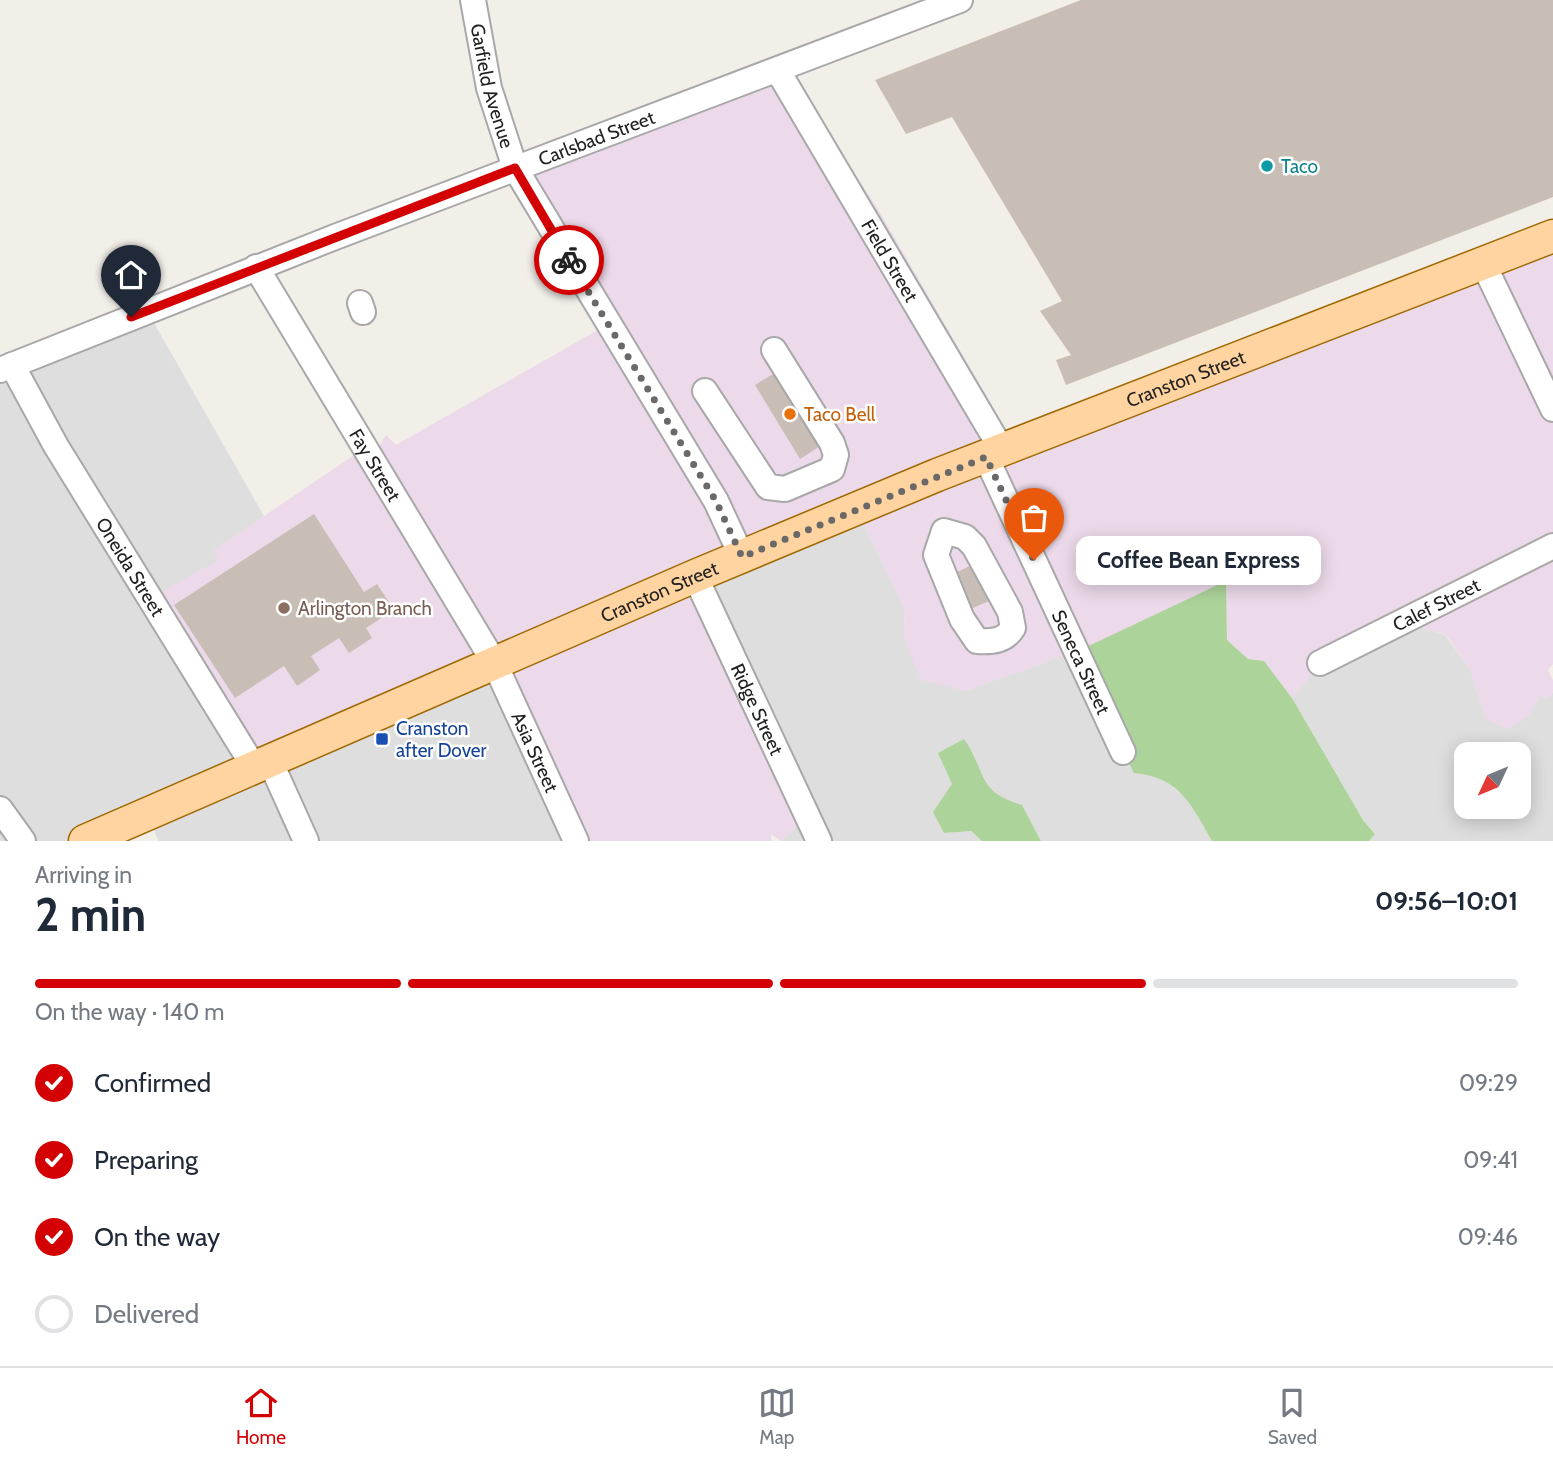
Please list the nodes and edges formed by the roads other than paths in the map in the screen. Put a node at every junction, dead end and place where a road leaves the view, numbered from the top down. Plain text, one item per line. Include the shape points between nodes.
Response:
1 (473, 0) edge
2 (960, 0) edge
3 (778, 71) junction
4 (515, 168) junction
5 (1553, 236) edge
6 (1482, 263) junction
7 (256, 267) junction
8 (774, 350) dead end
9 (6, 367) edge
10 (705, 391) dead end
11 (1553, 409) edge
12 (994, 453) junction
13 (1553, 546) edge
14 (742, 557) junction
15 (695, 576) junction
16 (494, 662) junction
17 (1320, 663) dead end
18 (1123, 752) dead end
19 (262, 764) junction
20 (0, 809) edge
21 (23, 841) edge
22 (85, 841) edge
23 (306, 841) edge
24 (576, 841) edge
25 (819, 841) edge

1 - 4 street, Garfield Avenue via 489,88
2 - 3 street, Carlsbad Street
3 - 4 street, Carlsbad Street
3 - 12 street, Field Street
4 - 7 street, Carlsbad Street
4 - 14 street, Garfield Avenue via 716,501
5 - 6 main road, Cranston Street
6 - 11 street
6 - 12 main road, Cranston Street
7 - 9 street, Carlsbad Street
7 - 16 street, Fay Street
8 - 10 street via 832,443 836,455 832,469 785,489 768,487
9 - 19 street, Oneida Street
12 - 14 main road, Cranston Street
12 - 18 street, Seneca Street
13 - 17 street, Calef Street
14 - 15 main road, Cranston Street
15 - 16 main road, Cranston Street
15 - 25 street, Ridge Street
16 - 19 main road, Cranston Street
16 - 24 street, Asia Street
19 - 22 main road, Cranston Street
19 - 23 street, Oneida Street
20 - 21 street

